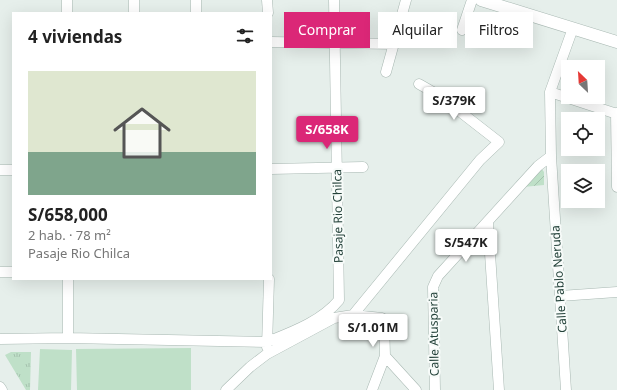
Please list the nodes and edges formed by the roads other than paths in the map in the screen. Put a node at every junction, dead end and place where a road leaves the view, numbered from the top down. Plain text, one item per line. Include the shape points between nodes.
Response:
1 (67, 0) edge
2 (134, 0) edge
3 (196, 0) edge
4 (267, 0) edge
5 (334, 0) edge
6 (406, 0) edge
7 (472, 0) edge
8 (481, 0) edge
9 (67, 12) edge
10 (134, 12) edge
11 (196, 12) edge
12 (268, 12) edge
13 (335, 12) edge
14 (403, 12) edge
15 (573, 28) junction
16 (462, 30) dead end
17 (272, 42) edge
18 (284, 42) edge
19 (617, 42) edge
20 (336, 48) edge
21 (393, 48) edge
22 (386, 72) dead end
23 (419, 84) dead end
24 (550, 92) junction
25 (616, 113) edge
26 (551, 156) junction
27 (363, 167) dead end
28 (338, 168) junction
29 (272, 169) edge
30 (0, 170) edge
31 (12, 170) edge
32 (617, 187) edge
33 (488, 223) junction
34 (0, 272) edge
35 (12, 272) edge
36 (68, 280) edge
37 (269, 280) edge
38 (617, 292) edge
39 (560, 296) junction
40 (353, 315) junction
41 (68, 338) junction
42 (0, 339) edge
43 (268, 342) junction
44 (267, 354) junction
45 (385, 356) junction
46 (0, 387) edge
47 (2, 390) edge
48 (226, 390) edge
49 (372, 390) edge
50 (416, 390) edge
51 (435, 390) edge
52 (499, 390) edge
53 (566, 390) edge

1 - 9 street
2 - 10 street
3 - 11 street
4 - 12 street
5 - 13 street, Pasaje Rio Chilca
6 - 14 street
7 - 16 street
8 - 15 street
15 - 19 street
15 - 24 street, Calle Pablo Neruda
17 - 18 street
20 - 28 street, Pasaje Rio Chilca
21 - 22 street
23 - 40 street via 440,96 498,142 480,160
24 - 25 street
24 - 26 street, Calle Pablo Neruda
25 - 32 street
26 - 33 street, Calle Atusparia via 538,166
26 - 39 street, Calle Pablo Neruda
27 - 28 street
28 - 29 street
28 - 43 street, Pasaje Rio Chilca via 339,300 331,310
30 - 31 street
33 - 51 street, Calle Atusparia via 438,276 433,287
33 - 52 street
34 - 35 street
36 - 41 street
37 - 43 street
38 - 39 street
39 - 53 street, Calle Pablo Neruda
40 - 44 street via 334,318
40 - 45 street via 382,318
41 - 42 street
41 - 43 street
43 - 44 street
44 - 48 street
45 - 49 street
45 - 50 street
46 - 47 street

